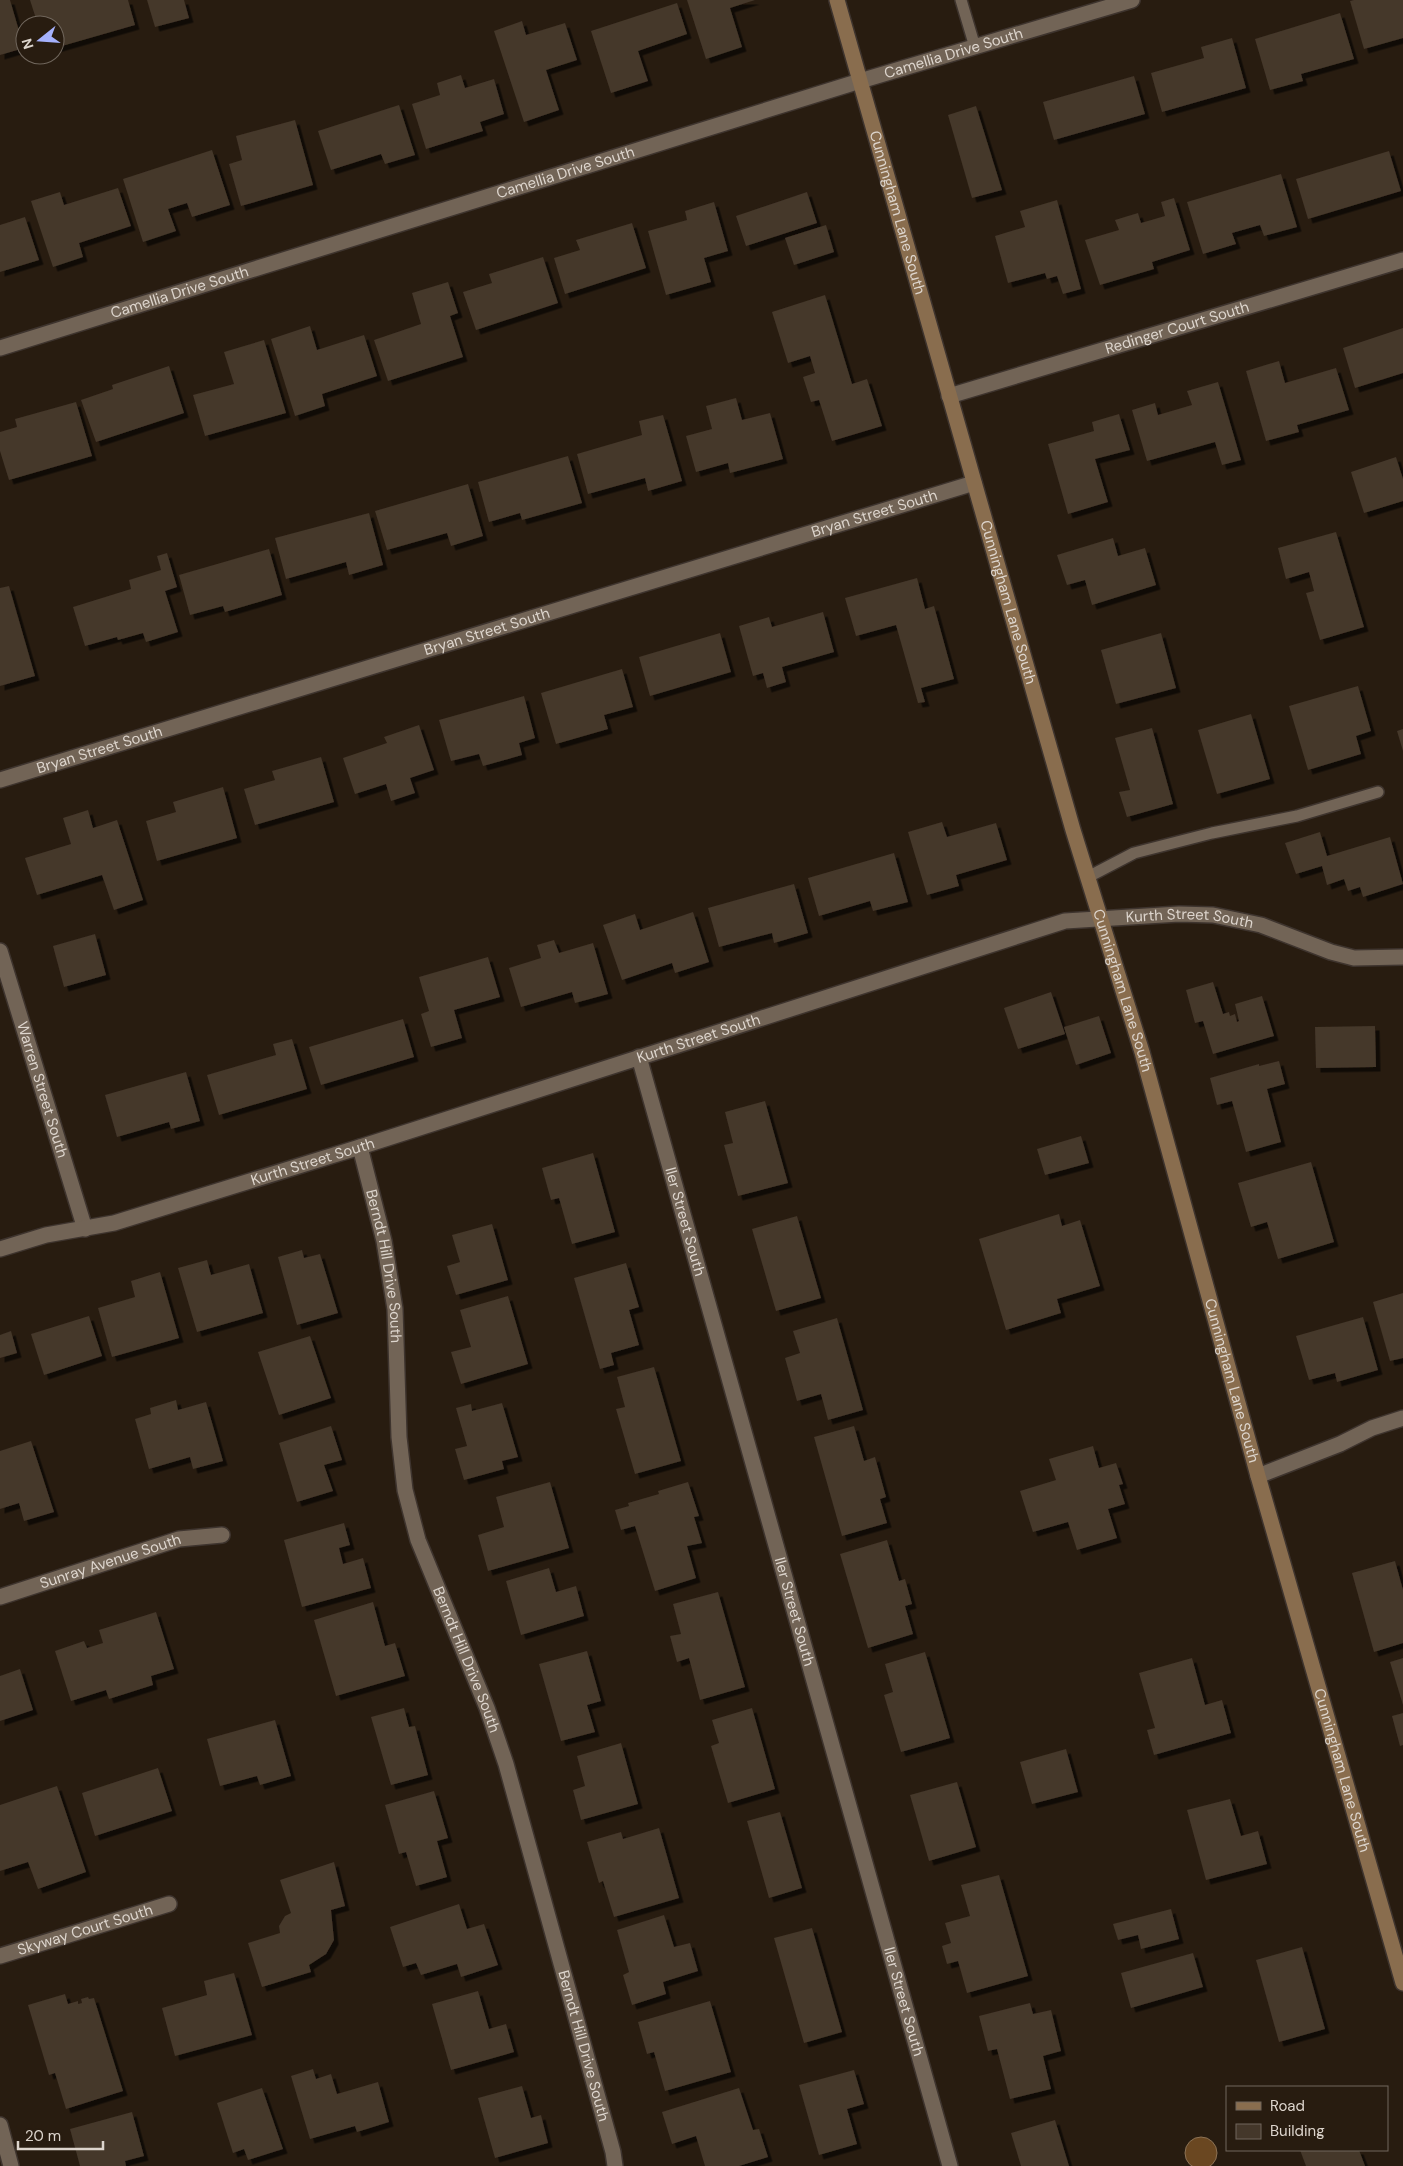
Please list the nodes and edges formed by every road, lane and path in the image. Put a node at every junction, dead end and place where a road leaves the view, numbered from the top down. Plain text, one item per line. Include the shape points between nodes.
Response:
1 (837, 0) edge
2 (961, 0) edge
3 (1132, 0) edge
4 (975, 47) junction
5 (860, 81) junction
6 (1403, 260) edge
7 (0, 348) edge
8 (950, 396) junction
9 (974, 482) junction
10 (0, 780) edge
11 (1378, 792) dead end
12 (1088, 877) junction
13 (1101, 920) junction
14 (0, 951) edge
15 (1403, 957) edge
16 (638, 1057) junction
17 (360, 1147) junction
18 (85, 1229) junction
19 (0, 1249) edge
20 (1403, 1418) edge
21 (1258, 1476) junction
22 (222, 1535) dead end
23 (0, 1597) edge
24 (169, 1904) dead end
25 (0, 1956) edge
26 (1403, 1983) edge
27 (0, 2126) edge
28 (7, 2161) edge
29 (615, 2166) edge
30 (950, 2166) edge

1 - 5 street, Cunningham Lane South
2 - 4 lane
3 - 4 street, Camellia Drive South
4 - 5 street, Camellia Drive South
5 - 7 street, Camellia Drive South
5 - 8 street, Cunningham Lane South
6 - 8 street, Redinger Court South
8 - 9 street, Cunningham Lane South
9 - 10 street, Bryan Street South
9 - 12 street, Cunningham Lane South
11 - 12 lane via 1297,816 1134,853
12 - 13 street, Cunningham Lane South
13 - 15 street, Kurth Street South via 1179,914 1213,915 1261,926 1354,958
13 - 16 street, Kurth Street South via 1065,921
13 - 21 street, Cunningham Lane South via 1142,1052
14 - 18 street, Warren Street South
16 - 17 street, Kurth Street South
16 - 30 street, Iler Street South
17 - 18 street, Kurth Street South via 114,1223
17 - 29 street, Berndt Hill Drive South via 384,1241 396,1309 399,1437 405,1490 418,1540 506,1764
18 - 19 street, Kurth Street South via 46,1235
20 - 21 street
21 - 26 street, Cunningham Lane South
22 - 23 street, Sunray Avenue South via 179,1539
24 - 25 street, Skyway Court South
27 - 28 street

